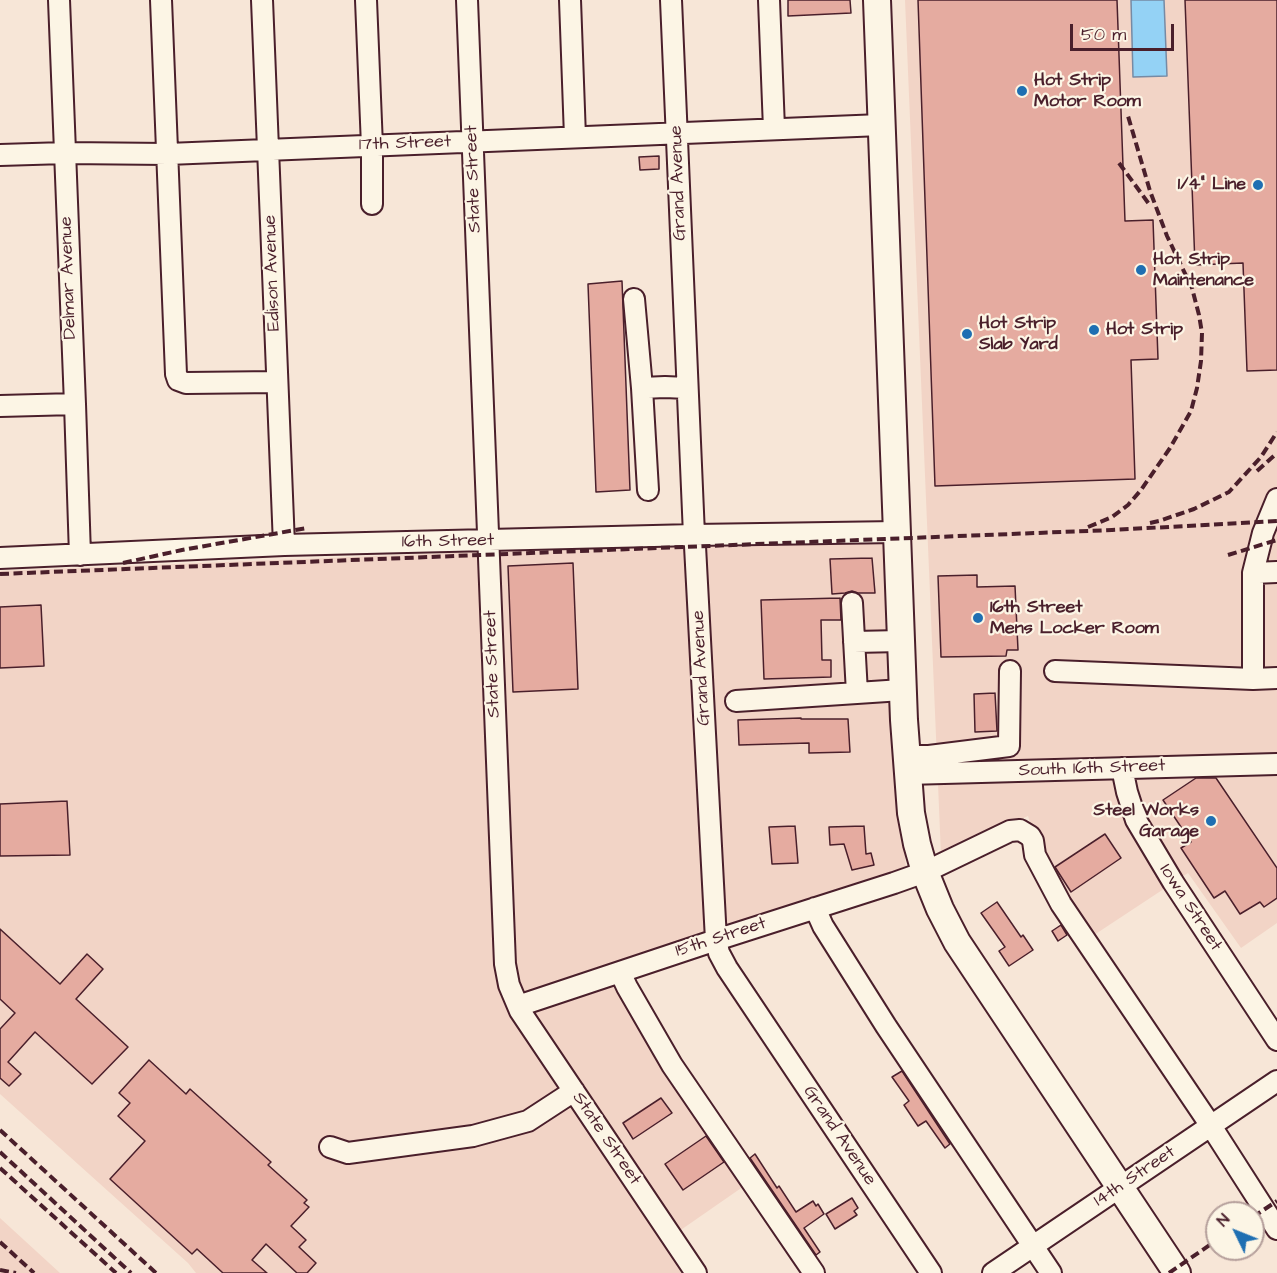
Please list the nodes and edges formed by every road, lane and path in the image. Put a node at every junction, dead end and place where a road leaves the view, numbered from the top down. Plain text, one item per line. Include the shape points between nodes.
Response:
1 (59, 0) edge
2 (161, 0) edge
3 (262, 0) edge
4 (366, 0) edge
5 (467, 0) edge
6 (570, 0) edge
7 (671, 0) edge
8 (769, 0) edge
9 (877, 0) edge
10 (881, 125) junction
11 (774, 129) junction
12 (677, 133) junction
13 (575, 137) junction
14 (473, 142) junction
15 (372, 146) junction
16 (268, 150) junction
17 (65, 153) junction
18 (168, 154) junction
19 (0, 155) edge
20 (372, 204) dead end
21 (634, 299) dead end
22 (277, 382) junction
23 (642, 388) junction
24 (687, 388) junction
25 (75, 404) junction
26 (0, 406) edge
27 (648, 490) dead end
28 (1277, 499) edge
29 (897, 532) junction
30 (694, 535) junction
31 (488, 541) junction
32 (284, 545) junction
33 (80, 555) junction
34 (0, 558) edge
35 (1277, 572) edge
36 (1253, 573) junction
37 (852, 603) dead end
38 (901, 641) junction
39 (854, 642) junction
40 (1010, 671) dead end
41 (1055, 671) dead end
42 (1277, 678) edge
43 (1253, 679) junction
44 (903, 690) junction
45 (857, 693) junction
46 (736, 700) dead end
47 (1277, 764) edge
48 (907, 765) junction
49 (1122, 768) junction
50 (925, 872) junction
51 (815, 908) junction
52 (716, 940) junction
53 (620, 972) junction
54 (518, 1006) junction
55 (1277, 1040) edge
56 (1277, 1081) edge
57 (574, 1091) junction
58 (1211, 1126) junction
59 (330, 1148) dead end
60 (1120, 1187) junction
61 (1277, 1229) edge
62 (1033, 1246) junction
63 (696, 1273) edge
64 (814, 1273) edge
65 (931, 1273) edge
66 (993, 1273) edge
67 (1051, 1273) edge
68 (1177, 1273) edge

1 - 17 street, Delmar Avenue
2 - 18 street
3 - 16 street, Edison Avenue
4 - 15 street
5 - 14 street, State Street
6 - 13 street
7 - 12 street, Grand Avenue
8 - 11 street
9 - 10 main road
10 - 11 street, 17th Street
10 - 29 main road
11 - 12 street, 17th Street
12 - 13 street, 17th Street
12 - 24 street, Grand Avenue
13 - 14 street, 17th Street
14 - 15 street, 17th Street
14 - 31 street, State Street
15 - 16 street, 17th Street
15 - 20 street
16 - 18 street, 17th Street
16 - 22 street, Edison Avenue
17 - 18 street, 17th Street
17 - 19 street, 17th Street
17 - 25 street, Delmar Avenue
18 - 22 street via 178,380 196,384
21 - 23 street
22 - 32 street, Edison Avenue
23 - 24 street
23 - 27 street
24 - 30 street, Grand Avenue
25 - 26 street
25 - 33 street, Delmar Avenue
28 - 36 street
29 - 30 street, 16th Street
29 - 38 main road
30 - 31 street, 16th Street
30 - 52 street, Grand Avenue
31 - 32 street, 16th Street
31 - 54 street, State Street via 503,943 509,985
32 - 33 street, 16th Street
33 - 34 street, 16th Street
35 - 36 street
36 - 43 street
37 - 39 street
38 - 39 street
38 - 44 main road
39 - 45 street
40 - 48 street via 1009,746 929,756
41 - 43 street
42 - 43 street
44 - 45 street
44 - 48 main road
45 - 46 street
47 - 49 street, South 16th Street
48 - 49 street, South 16th Street
48 - 50 main road via 911,813
49 - 55 street, Iowa Street via 1136,820
50 - 51 street, 15th Street
50 - 58 street, 15th Street via 1010,831 1020,830 1030,836 1035,855 1061,904
50 - 60 main road via 957,942
51 - 52 street, 15th Street
51 - 62 street via 886,1026
52 - 53 street, 15th Street
52 - 65 street, Grand Avenue via 727,968
53 - 54 street, 15th Street
53 - 64 street via 672,1065
54 - 57 street, State Street
56 - 58 street, 14th Street
57 - 59 street via 528,1121 473,1136 348,1153
57 - 63 street, State Street
58 - 60 street, 14th Street
58 - 61 street
60 - 62 street, 14th Street
60 - 68 main road
62 - 66 street, 14th Street
62 - 67 street

